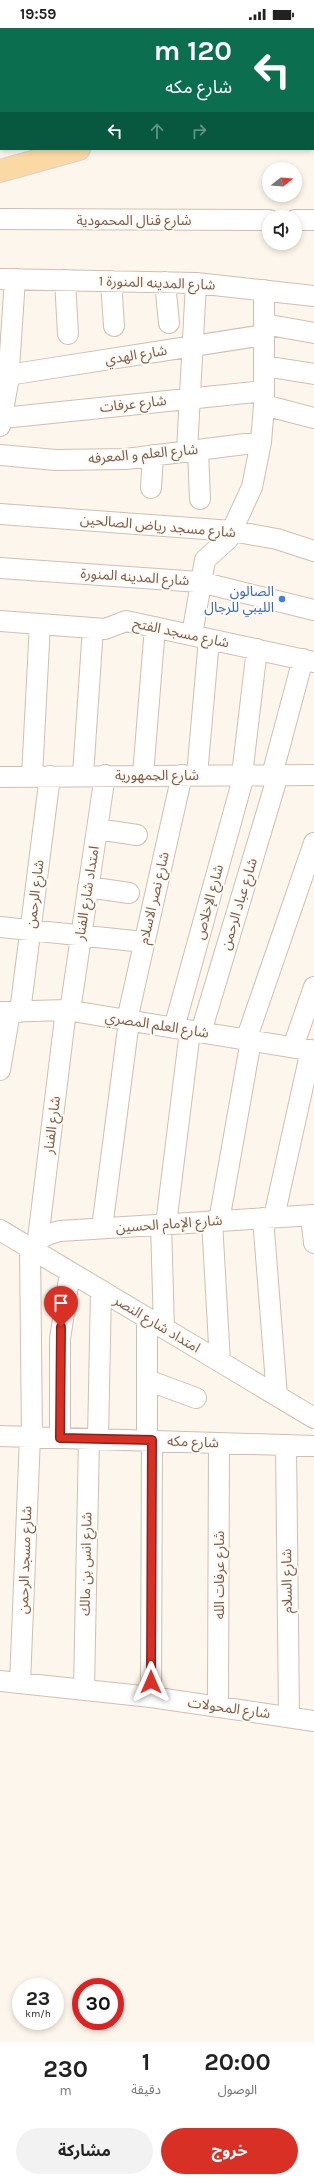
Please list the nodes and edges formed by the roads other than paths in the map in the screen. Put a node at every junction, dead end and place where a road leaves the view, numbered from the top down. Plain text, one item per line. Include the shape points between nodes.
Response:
1 (75, 150) edge
2 (0, 171) edge
3 (0, 219) edge
4 (262, 220) edge
5 (302, 220) edge
6 (314, 220) edge
7 (8, 279) edge
8 (65, 280) junction
9 (111, 281) junction
10 (166, 282) junction
11 (196, 283) junction
12 (264, 290) junction
13 (314, 296) edge
14 (169, 323) dead end
15 (114, 326) dead end
16 (264, 330) junction
17 (314, 333) edge
18 (68, 334) dead end
19 (193, 346) junction
20 (264, 366) junction
21 (314, 374) edge
22 (5, 381) edge
23 (190, 398) junction
24 (264, 398) junction
25 (314, 418) edge
26 (1, 422) edge
27 (261, 442) junction
28 (193, 450) junction
29 (0, 455) edge
30 (153, 455) junction
31 (151, 488) dead end
32 (200, 499) dead end
33 (0, 514) edge
34 (232, 531) junction
35 (314, 550) edge
36 (0, 568) edge
37 (200, 582) junction
38 (314, 610) edge
39 (0, 620) edge
40 (40, 624) junction
41 (93, 628) junction
42 (155, 628) junction
43 (201, 637) junction
44 (257, 649) junction
45 (309, 661) edge
46 (83, 775) junction
47 (105, 775) junction
48 (143, 775) junction
49 (189, 775) junction
50 (243, 775) junction
51 (275, 775) junction
52 (314, 775) edge
53 (41, 776) junction
54 (0, 777) edge
55 (97, 828) junction
56 (137, 835) dead end
57 (314, 842) edge
58 (88, 888) junction
59 (129, 893) dead end
60 (0, 928) edge
61 (30, 931) junction
62 (81, 936) junction
63 (144, 942) junction
64 (314, 987) edge
65 (68, 1011) junction
66 (10, 1012) edge
67 (128, 1021) junction
68 (188, 1030) junction
69 (248, 1040) junction
70 (306, 1049) edge
71 (0, 1070) edge
72 (313, 1215) edge
73 (268, 1218) junction
74 (216, 1221) junction
75 (163, 1224) junction
76 (102, 1228) junction
77 (0, 1230) edge
78 (314, 1243) edge
79 (34, 1244) junction
80 (70, 1272) junction
81 (101, 1290) junction
82 (155, 1323) junction
83 (220, 1362) junction
84 (147, 1380) junction
85 (277, 1396) junction
86 (196, 1398) dead end
87 (314, 1418) edge
88 (0, 1436) edge
89 (31, 1437) junction
90 (60, 1438) junction
91 (94, 1439) junction
92 (150, 1440) junction
93 (219, 1443) junction
94 (286, 1445) junction
95 (314, 1446) edge
96 (0, 1681) edge
97 (20, 1683) junction
98 (84, 1689) junction
99 (151, 1697) junction
100 (218, 1706) junction
101 (289, 1716) junction
102 (314, 1721) edge

1 - 2 main road
3 - 4 street, شارع قنال المحمودية
5 - 6 street
7 - 8 street, شارع المدينه المنورة 1
7 - 22 street
8 - 9 street, شارع المدينه المنورة 1
8 - 18 street
9 - 10 street, شارع المدينه المنورة 1
9 - 15 street
10 - 11 street, شارع المدينه المنورة 1
10 - 14 street
11 - 12 street, شارع المدينه المنورة 1
11 - 19 street
12 - 13 street, شارع المدينه المنورة 1
12 - 16 street, شارع نصر الاسلام
16 - 17 street, شارع الهدي
16 - 19 street, شارع الهدي
16 - 20 street, شارع نصر الاسلام
19 - 22 street, شارع الهدي
19 - 23 street
20 - 21 street
20 - 24 street, شارع نصر الاسلام
22 - 26 street
23 - 24 street, شارع عرفات
23 - 26 street, شارع عرفات
23 - 28 street
24 - 25 street, شارع عرفات
24 - 27 street, شارع نصر الاسلام
27 - 28 street, شارع العلم و المعرفه
27 - 34 street, شارع نصر الاسلام via 252,487
28 - 30 street, شارع العلم و المعرفه
28 - 32 street
29 - 30 street, شارع العلم و المعرفه via 56,460 126,459
30 - 31 street
33 - 34 street, شارع مسجد رياض الصالحين
34 - 35 street, شارع مسجد رياض الصالحين via 277,539
34 - 37 street, شارع نصر الاسلام via 228,539 207,556
36 - 37 street, شارع المدينه المنورة
37 - 38 street, شارع المدينه المنورة
37 - 43 street, شارع نصر الاسلام
39 - 40 street, شارع مسجد الفتح
40 - 41 street, شارع مسجد الفتح
40 - 53 street, شارع الرحمن
41 - 42 street, شارع مسجد الفتح via 110,628 126,621
41 - 46 street
42 - 43 street, شارع مسجد الفتح
42 - 48 street
43 - 44 street, شارع مسجد الفتح
43 - 49 street, شارع نصر الاسلام
44 - 45 street, شارع مسجد الفتح
44 - 50 street, شارع الإخلاص
45 - 51 street, شارع عباد الرحمن
46 - 47 street, شارع الجمهورية
46 - 53 street, شارع الجمهورية
47 - 48 street, شارع الجمهورية
47 - 55 street, امتداد شارع الفنار
48 - 49 street, شارع الجمهورية
49 - 50 street, شارع الجمهورية
49 - 63 street, شارع نصر الاسلام
50 - 51 street, شارع الجمهورية
50 - 68 street, شارع الإخلاص
51 - 52 street, شارع الجمهورية
51 - 68 street, شارع عباد الرحمن
53 - 54 street, شارع الجمهورية
53 - 61 street, شارع الرحمن
55 - 56 street
55 - 58 street, امتداد شارع الفنار
57 - 69 street
58 - 59 street
58 - 62 street, امتداد شارع الفنار
60 - 61 street
61 - 62 street
61 - 66 street, شارع الرحمن
62 - 63 street
62 - 65 street, امتداد شارع الفنار
63 - 67 street, شارع نصر الاسلام
64 - 70 street
65 - 66 street, شارع العلم المصري
65 - 67 street, شارع العلم المصري
65 - 79 street, شارع الفنار
66 - 71 street, شارع الرحمن
67 - 68 street, شارع العلم المصري
67 - 76 street, شارع نصر الاسلام
68 - 69 street, شارع العلم المصري
68 - 75 street
69 - 70 street, شارع العلم المصري
69 - 74 street
70 - 73 street
72 - 73 street, شارع الإمام الحسين
72 - 78 street
73 - 74 street, شارع الإمام الحسين
73 - 85 street
74 - 75 street, شارع الإمام الحسين
74 - 83 street
75 - 76 street, شارع الإمام الحسين
75 - 82 street
76 - 79 street, شارع الإمام الحسين via 48,1233
77 - 79 street, امتداد شارع النصر
79 - 80 street, امتداد شارع النصر
79 - 89 street, شارع الفنار
80 - 81 street, امتداد شارع النصر
80 - 90 street via 60,1338
81 - 82 street, امتداد شارع النصر
81 - 91 street, شارع انس بن مالك
82 - 83 street, امتداد شارع النصر
82 - 84 street
83 - 85 street, امتداد شارع النصر
84 - 86 street
84 - 92 street
85 - 87 street, امتداد شارع النصر
88 - 89 street, شارع مكه
89 - 90 street, شارع مكه
89 - 97 street, شارع مسجد الرحمن
90 - 91 street, شارع مكه
91 - 92 street, شارع مكه
91 - 98 street, شارع انس بن مالك
92 - 93 street, شارع مكه
92 - 99 street
93 - 94 street, شارع مكه
93 - 100 street, شارع عرفات الله
94 - 95 street, شارع مكه
94 - 101 street, شارع السلام
96 - 97 street, شارع المحولات
97 - 98 street, شارع المحولات
98 - 99 street, شارع المحولات
99 - 100 street, شارع المحولات
100 - 101 street, شارع المحولات
101 - 102 street, شارع المحولات

